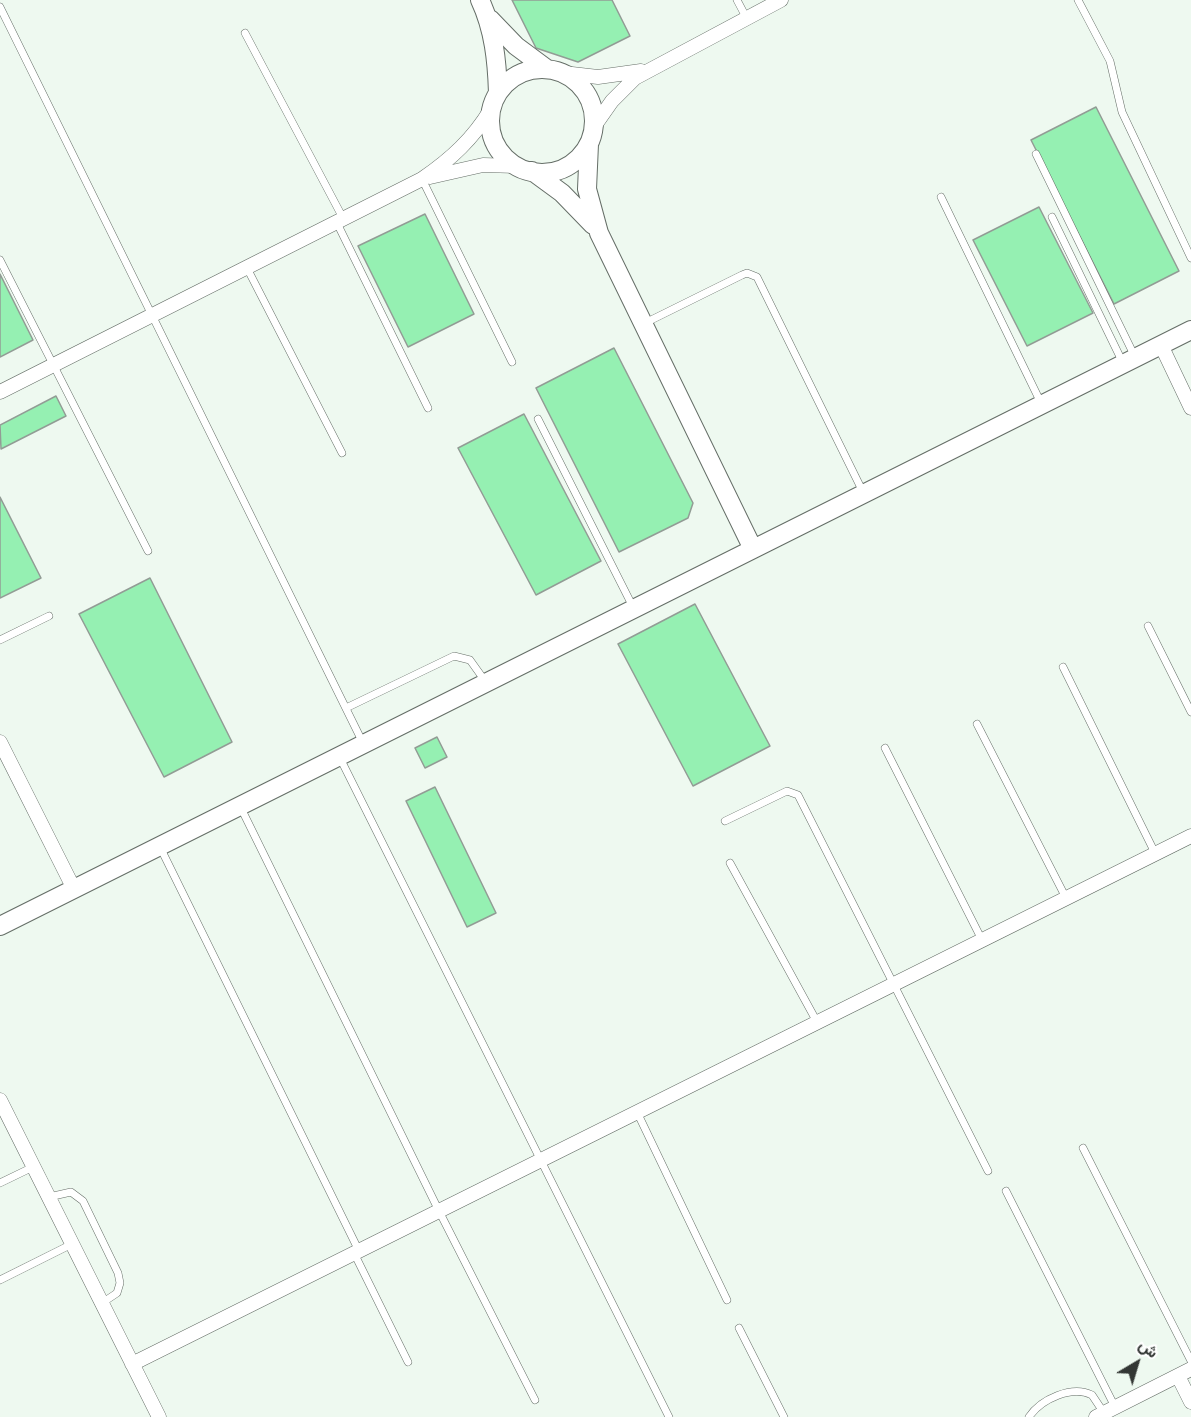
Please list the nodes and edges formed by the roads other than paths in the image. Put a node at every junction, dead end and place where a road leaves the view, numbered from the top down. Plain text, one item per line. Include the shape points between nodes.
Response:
1 (480, 0) edge
2 (737, 0) edge
3 (781, 0) edge
4 (1078, 0) edge
5 (0, 8) edge
6 (746, 17) junction
7 (489, 18) junction
8 (245, 33) dead end
9 (649, 69) junction
10 (555, 71) junction
11 (495, 101) junction
12 (591, 136) junction
13 (1036, 154) dead end
14 (525, 169) junction
15 (422, 180) junction
16 (941, 197) dead end
17 (1052, 217) dead end
18 (340, 221) junction
19 (600, 233) junction
20 (1191, 258) edge
21 (0, 260) edge
22 (247, 268) junction
23 (154, 315) junction
24 (644, 324) junction
25 (1191, 330) edge
26 (1161, 345) junction
27 (1130, 361) junction
28 (512, 362) dead end
29 (54, 365) junction
30 (0, 392) edge
31 (1042, 405) junction
32 (428, 408) dead end
33 (1191, 408) edge
34 (538, 419) dead end
35 (342, 453) dead end
36 (864, 494) junction
37 (753, 549) junction
38 (148, 551) dead end
39 (634, 609) junction
40 (49, 616) dead end
41 (1148, 626) dead end
42 (0, 640) edge
43 (1063, 667) dead end
44 (486, 682) junction
45 (346, 708) junction
46 (1191, 712) edge
47 (977, 724) dead end
48 (0, 742) edge
49 (363, 743) junction
50 (885, 748) dead end
51 (339, 756) junction
52 (240, 805) junction
53 (725, 820) dead end
54 (1191, 836) edge
55 (159, 846) junction
56 (1155, 854) junction
57 (730, 863) dead end
58 (74, 889) junction
59 (1066, 898) junction
60 (0, 926) edge
61 (982, 940) junction
62 (894, 984) junction
63 (817, 1023) junction
64 (0, 1100) edge
65 (637, 1112) junction
66 (1083, 1149) dead end
67 (540, 1161) junction
68 (33, 1167) junction
69 (988, 1171) dead end
70 (0, 1183) edge
71 (1006, 1191) dead end
72 (49, 1197) junction
73 (439, 1211) junction
74 (72, 1244) junction
75 (357, 1252) junction
76 (0, 1280) edge
77 (727, 1300) dead end
78 (102, 1303) junction
79 (739, 1328) dead end
80 (1191, 1361) edge
81 (408, 1362) dead end
82 (132, 1364) junction
83 (1191, 1369) edge
84 (1178, 1376) junction
85 (535, 1400) dead end
86 (1191, 1402) edge
87 (1105, 1412) edge
88 (159, 1417) edge
89 (669, 1417) edge
90 (784, 1417) edge
91 (1029, 1417) edge

1 - 7 street
2 - 6 lane
3 - 6 street
4 - 20 lane via 1112,68 1122,112
5 - 23 lane
6 - 9 street
7 - 10 street via 516,46
7 - 11 street via 496,55
8 - 18 lane
9 - 10 street via 598,77
9 - 12 street via 623,88
10 - 11 street via 519,74
10 - 12 street via 584,90 594,115
11 - 14 street via 492,135 506,158
11 - 15 street via 459,152
12 - 14 street via 571,164 552,171
12 - 19 street via 586,189
13 - 27 lane
14 - 15 street via 483,165
14 - 19 street via 562,193
15 - 18 street
15 - 28 lane
16 - 31 lane
17 - 27 lane
18 - 22 street
18 - 32 lane
19 - 24 street
21 - 29 lane
22 - 23 street
22 - 35 lane
23 - 29 street
23 - 45 lane
24 - 36 lane via 742,274 757,277
24 - 37 street
25 - 26 street
26 - 27 street
26 - 33 street
27 - 31 street
29 - 30 street
29 - 38 lane
31 - 36 street
34 - 39 lane
36 - 37 street
37 - 39 street
39 - 44 street
40 - 42 lane
41 - 46 lane
43 - 56 lane
44 - 45 lane via 470,660 454,656
44 - 49 street
45 - 49 lane
47 - 59 lane
48 - 58 street
49 - 51 street
50 - 61 lane
51 - 52 street
51 - 67 lane
52 - 55 street
52 - 73 lane
53 - 62 lane via 787,791 798,795
54 - 56 street
55 - 58 street
55 - 75 lane
56 - 59 street
57 - 63 lane
58 - 60 street
59 - 61 street
61 - 62 street
62 - 63 street
62 - 69 lane
63 - 65 street
64 - 68 street
65 - 67 street
65 - 77 lane
66 - 80 lane
67 - 73 street
67 - 89 lane
68 - 70 lane
68 - 72 street
71 - 87 lane
72 - 74 street
72 - 78 lane via 71,1192 83,1201 120,1278 117,1293
73 - 75 street
73 - 85 lane
74 - 76 lane
74 - 78 street
75 - 81 lane
75 - 82 street
78 - 82 street
79 - 90 lane
82 - 88 street
83 - 84 street
84 - 86 street
84 - 87 street
87 - 91 lane via 1092,1395 1072,1390 1038,1407

